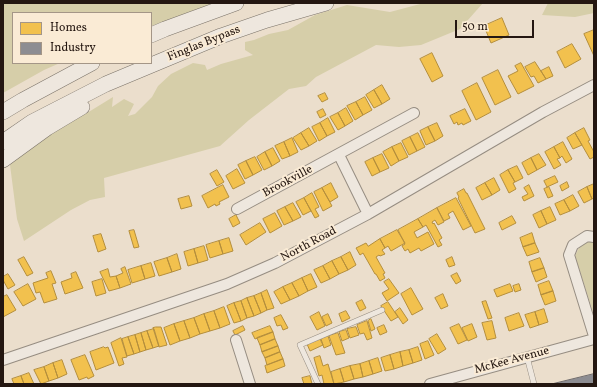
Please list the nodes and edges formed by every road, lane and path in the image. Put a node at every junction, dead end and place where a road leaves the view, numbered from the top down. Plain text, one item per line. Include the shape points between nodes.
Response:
1 (232, 3) edge
2 (236, 3) edge
3 (326, 3) edge
4 (267, 20) junction
5 (152, 30) edge
6 (152, 35) edge
7 (73, 64) edge
8 (90, 64) edge
9 (594, 84) edge
10 (3, 99) edge
11 (3, 112) edge
12 (414, 113) dead end
13 (3, 142) edge
14 (339, 155) junction
15 (3, 160) edge
16 (238, 209) dead end
17 (368, 214) junction
18 (594, 237) edge
19 (382, 310) dead end
20 (594, 337) edge
21 (236, 340) dead end
22 (527, 357) junction
23 (3, 360) edge
24 (250, 384) edge
25 (318, 384) edge
26 (430, 384) edge
27 (534, 384) edge

1 - 5 main road via 202,10
2 - 6 main road
3 - 4 main road, Finglas Bypass
4 - 13 main road, Finglas Bypass via 221,36 106,84 32,122
4 - 15 main road via 116,86 47,128
7 - 10 main road
8 - 11 main road
9 - 17 street, North Road
12 - 14 street, Brookville
14 - 16 street, Brookville
14 - 17 street
17 - 23 street, North Road via 275,263 227,284
18 - 20 street, McKee Avenue via 587,236 573,245 569,255
19 - 25 lane via 300,345
20 - 22 street, McKee Avenue
21 - 24 street
22 - 26 street, McKee Avenue
22 - 27 lane

